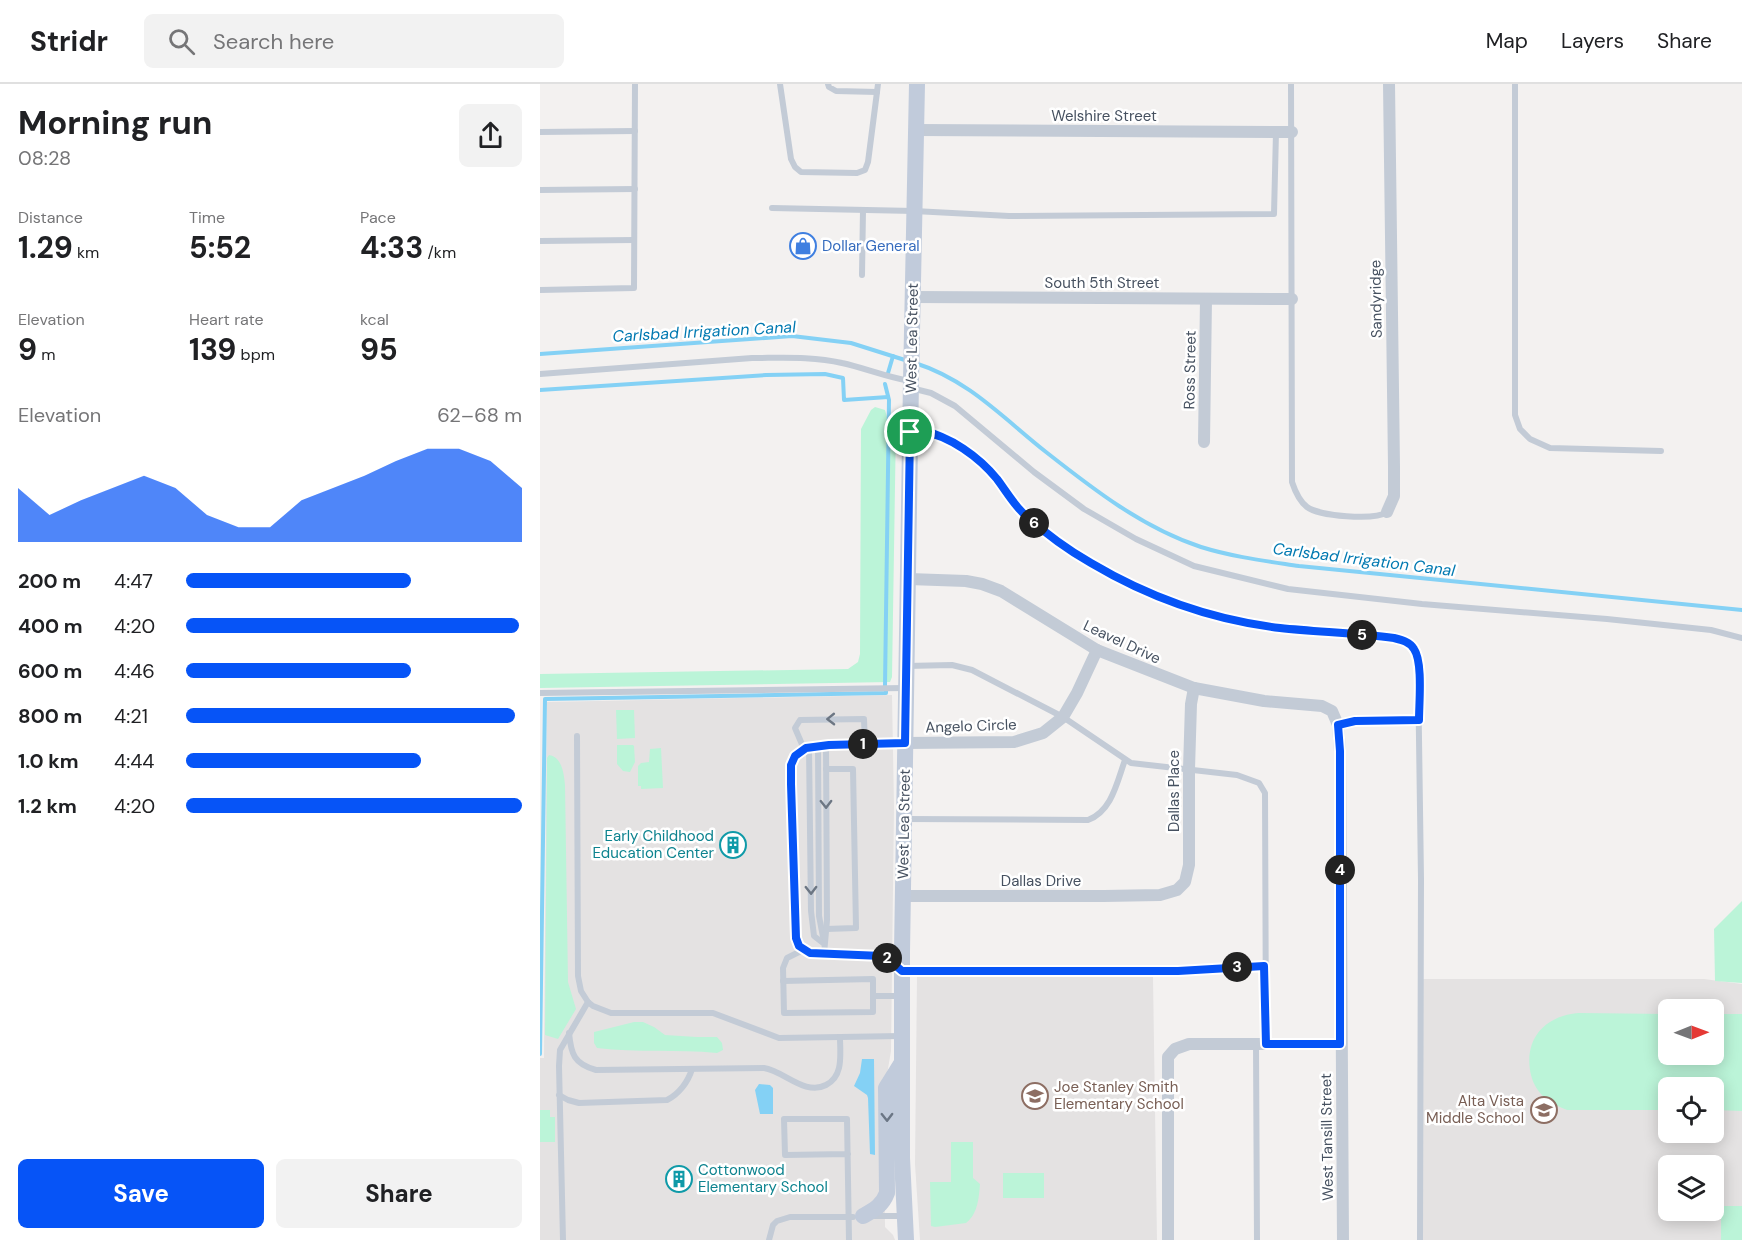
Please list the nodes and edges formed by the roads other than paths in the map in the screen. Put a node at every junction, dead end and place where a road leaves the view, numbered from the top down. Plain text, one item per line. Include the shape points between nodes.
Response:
1 (635, 84) edge
2 (780, 84) edge
3 (828, 84) edge
4 (878, 84) edge
5 (917, 84) edge
6 (1291, 84) edge
7 (1389, 84) edge
8 (1515, 84) edge
9 (877, 92) junction
10 (916, 130) junction
11 (635, 131) junction
12 (1276, 131) junction
13 (540, 132) edge
14 (1292, 132) junction
15 (635, 189) junction
16 (540, 190) edge
17 (772, 208) dead end
18 (863, 210) junction
19 (914, 211) junction
20 (634, 240) junction
21 (540, 241) edge
22 (862, 275) dead end
23 (540, 290) edge
24 (912, 297) junction
25 (1206, 299) junction
26 (1292, 299) junction
27 (540, 374) edge
28 (910, 385) junction
29 (910, 432) junction
30 (1203, 442) dead end
31 (1661, 451) dead end
32 (1387, 512) joint
33 (909, 579) junction
34 (1742, 638) edge
35 (1097, 650) junction
36 (906, 666) junction
37 (906, 688) junction
38 (1194, 688) junction
39 (540, 693) edge
40 (1332, 711) joint
41 (1063, 717) junction
42 (1419, 720) junction
43 (1338, 725) junction
44 (577, 736) dead end
45 (905, 743) junction
46 (865, 744) junction
47 (826, 745) junction
48 (818, 746) junction
49 (806, 748) junction
50 (1125, 760) junction
51 (826, 769) junction
52 (1189, 769) junction
53 (905, 819) junction
54 (1177, 891) joint
55 (903, 896) junction
56 (826, 929) junction
57 (824, 943) junction
58 (803, 950) junction
59 (824, 954) junction
60 (1264, 966) junction
61 (902, 971) junction
62 (783, 981) junction
63 (873, 996) junction
64 (902, 996) junction
65 (588, 1002) junction
66 (569, 1033) junction
67 (902, 1036) junction
68 (840, 1038) junction
69 (1261, 1044) junction
70 (1340, 1044) junction
71 (902, 1063) junction
72 (692, 1069) junction
73 (559, 1095) junction
74 (848, 1155) junction
75 (856, 1216) junction
76 (904, 1216) junction
77 (563, 1240) edge
78 (770, 1240) edge
79 (849, 1240) edge
80 (906, 1240) edge
81 (1168, 1240) edge
82 (1257, 1240) edge
83 (1343, 1240) edge
84 (1420, 1240) edge

1 - 11 lane
2 - 9 lane via 790,159 801,172 865,170
3 - 9 lane via 836,91
4 - 9 lane
5 - 10 main road, West Lea Street
6 - 14 lane
7 - 32 street, Sandyridge via 1394,496
8 - 31 lane via 1515,414 1520,429 1530,439 1550,447
10 - 12 street, Welshire Street
10 - 19 main road, West Lea Street
11 - 13 lane
11 - 15 lane
12 - 14 street, Welshire Street
12 - 19 lane via 1274,214 1009,216
14 - 26 lane
15 - 16 lane
15 - 20 lane
17 - 18 lane
18 - 19 lane
18 - 22 lane
19 - 24 main road, West Lea Street
20 - 21 lane
20 - 23 lane via 634,288
24 - 25 street, South 5th Street
24 - 28 main road, West Lea Street
25 - 26 street, South 5th Street
25 - 30 street, Ross Street
26 - 32 lane via 1295,490 1304,505 1319,512 1375,516
27 - 28 lane via 752,358 813,359 840,362
28 - 29 main road, West Lea Street
28 - 34 lane via 955,406 1084,509 1194,566 1288,589 1711,630
29 - 33 main road, West Lea Street
29 - 42 lane via 933,433 972,455 1041,529 1090,563 1142,590 1194,610 1235,620 1403,640 1416,651
33 - 35 street, Leavel Drive via 982,584 1020,602
33 - 36 main road, West Lea Street
35 - 38 street, Leavel Drive
35 - 41 street, Angelo Circle
36 - 37 main road, West Lea Street
36 - 41 lane via 963,667
37 - 39 lane
37 - 45 main road, West Lea Street
38 - 40 street, Leavel Drive via 1264,701 1322,706
38 - 52 street, Dallas Place
40 - 43 street, West Tansill Street
41 - 45 street, Angelo Circle via 1043,733 1014,742
41 - 50 lane
42 - 43 lane
42 - 84 lane
43 - 70 street, West Tansill Street
44 - 65 lane via 578,976
45 - 46 lane
45 - 53 main road, West Lea Street
46 - 47 lane
46 -> 49 lane via 864,719 800,720 795,728
47 - 48 lane
47 - 51 lane
48 - 49 lane
48 - 57 lane via 819,916
49 -> 57 lane via 811,911 814,936
49 - 58 lane via 791,765 796,938
50 - 52 lane
50 - 53 lane via 1111,800 1089,820
51 -> 56 lane
51 - 56 lane via 853,769 856,928
52 - 54 street, Dallas Place via 1189,866 1185,882
52 - 60 lane via 1253,779 1263,788
53 - 55 main road, West Lea Street
54 - 55 street, Dallas Drive via 1160,895
55 - 61 main road, West Lea Street
56 - 57 lane
57 - 59 lane
58 - 59 lane
58 - 62 lane via 787,958
59 - 61 lane via 882,956
60 - 61 lane via 1178,971
60 - 69 lane
61 - 64 main road, West Lea Street
62 - 63 lane via 873,979
62 - 63 lane via 784,1013 873,1012
63 - 64 lane
64 - 67 main road, West Lea Street
65 - 66 lane
65 - 68 lane via 611,1013 713,1013 779,1038
66 - 72 lane via 570,1050 588,1068
66 - 73 lane via 560,1050
67 - 68 lane
67 - 71 main road, West Lea Street
68 - 72 lane via 837,1076 818,1088 771,1069
69 - 70 street
69 - 81 street via 1189,1044 1175,1049 1168,1057
69 - 82 lane
70 - 83 street, West Tansill Street
71 -> 75 main road via 886,1088 887,1193 877,1208
71 - 76 main road, West Lea Street
72 - 73 lane via 684,1086 668,1100 579,1103
73 - 77 lane
74 - 74 lane via 847,1119 784,1119 785,1155
74 - 75 lane
75 - 76 lane
75 - 78 lane via 783,1219 773,1225
75 - 79 lane
76 - 80 main road, West Lea Street

